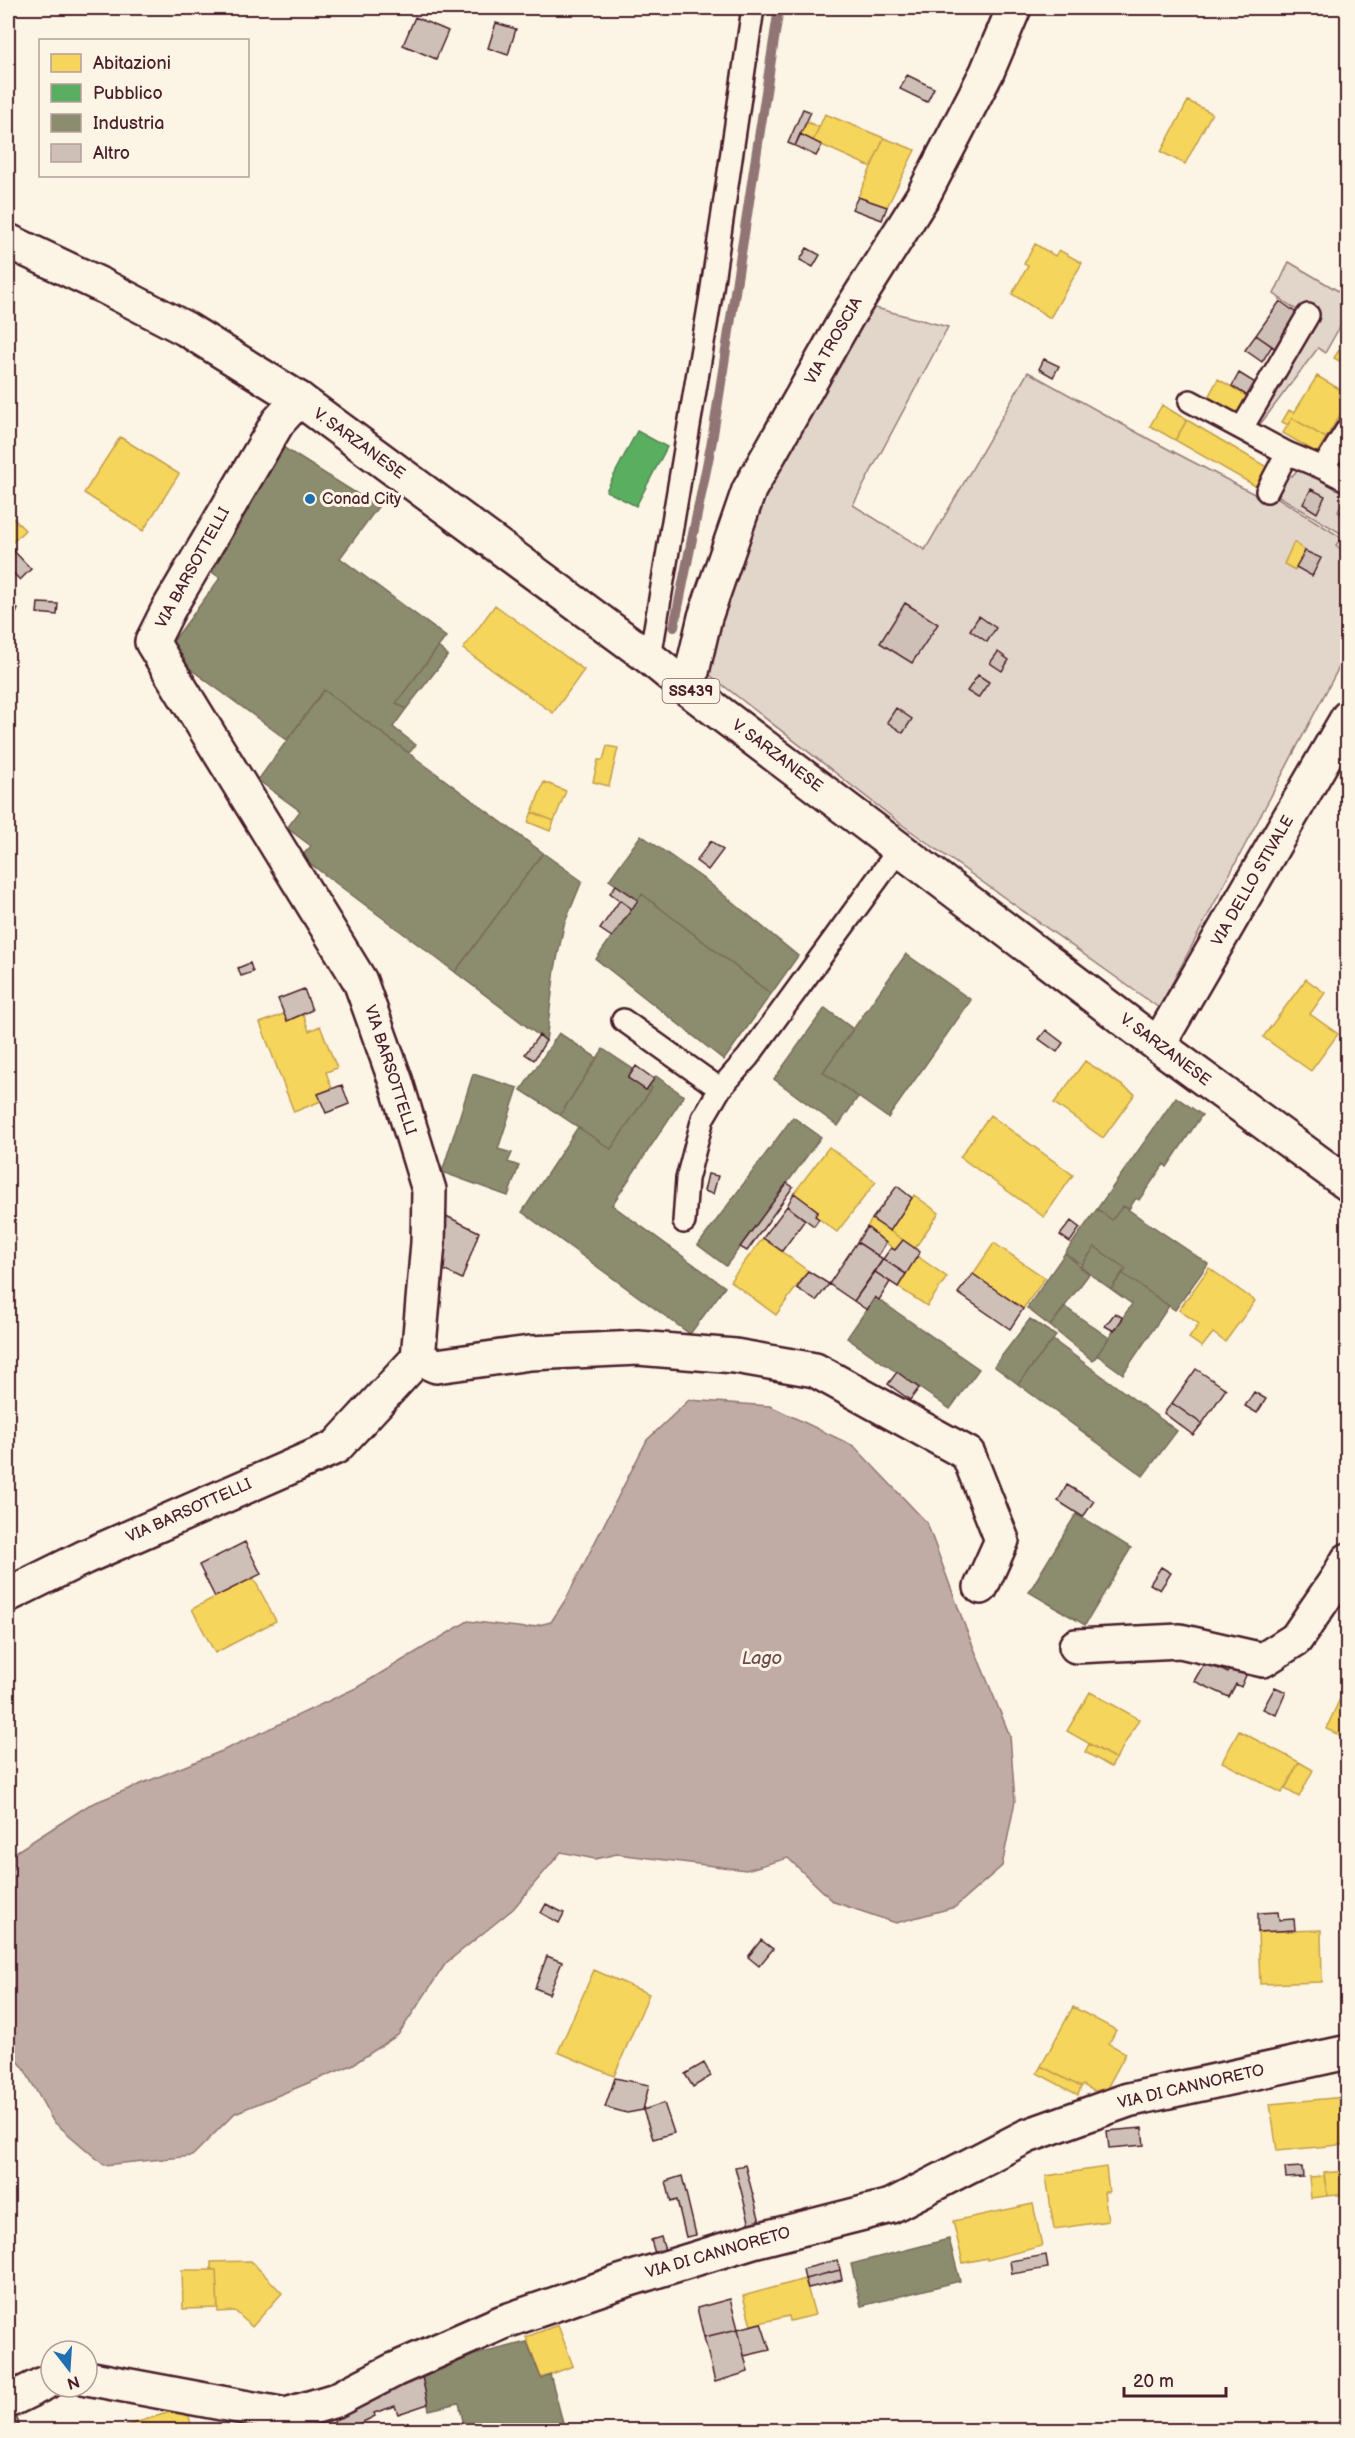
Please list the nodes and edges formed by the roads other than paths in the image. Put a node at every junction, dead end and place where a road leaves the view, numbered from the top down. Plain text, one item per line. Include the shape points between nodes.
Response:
1 (753, 8) edge
2 (1014, 8) edge
3 (8, 241) edge
4 (1308, 315) dead end
5 (299, 399) junction
6 (1190, 401) dead end
7 (1242, 428) junction
8 (1347, 428) edge
9 (1287, 453) junction
10 (1323, 468) junction
11 (1347, 482) edge
12 (1267, 491) dead end
13 (650, 658) junction
14 (688, 689) junction
15 (1347, 717) edge
16 (900, 848) junction
17 (623, 1020) dead end
18 (1158, 1046) junction
19 (720, 1089) junction
20 (1347, 1184) edge
21 (684, 1222) dead end
22 (418, 1358) junction
23 (1347, 1560) edge
24 (981, 1587) dead end
25 (8, 1595) edge
26 (1077, 1646) dead end
27 (1347, 2052) edge
28 (99, 2380) edge
29 (39, 2386) edge
30 (8, 2401) edge

1 - 13 lane via 711,295
2 - 14 street, VIA TROSCIA via 987,72 923,196 848,315 749,490 705,617
3 - 5 street, V. SARZANESE / SS439 via 186,329
4 - 7 lane
5 - 13 street, V. SARZANESE / SS439
5 - 22 street, VIA BARSOTTELLI via 278,422 152,642 360,981 429,1190
6 - 7 lane
7 - 9 lane
8 - 10 lane
9 - 10 lane
9 - 12 lane
10 - 11 lane
13 - 14 street, V. SARZANESE / SS439
14 - 16 street, V. SARZANESE / SS439
15 - 18 street, VIA DELLO STIVALE
16 - 18 street, V. SARZANESE / SS439
16 - 19 lane via 748,1057
17 - 19 lane
18 - 20 street, V. SARZANESE / SS439
19 - 21 lane via 703,1118 687,1179
22 - 24 street via 436,1366 530,1353 638,1348 735,1356 815,1370 968,1454 1002,1540
22 - 25 street, VIA BARSOTTELLI via 336,1447
23 - 26 street via 1296,1639 1263,1660 1180,1641
27 - 28 street, VIA DI CANNORETO via 1128,2100 1027,2136 891,2206 753,2241 503,2322 336,2400 286,2415
29 - 30 street

